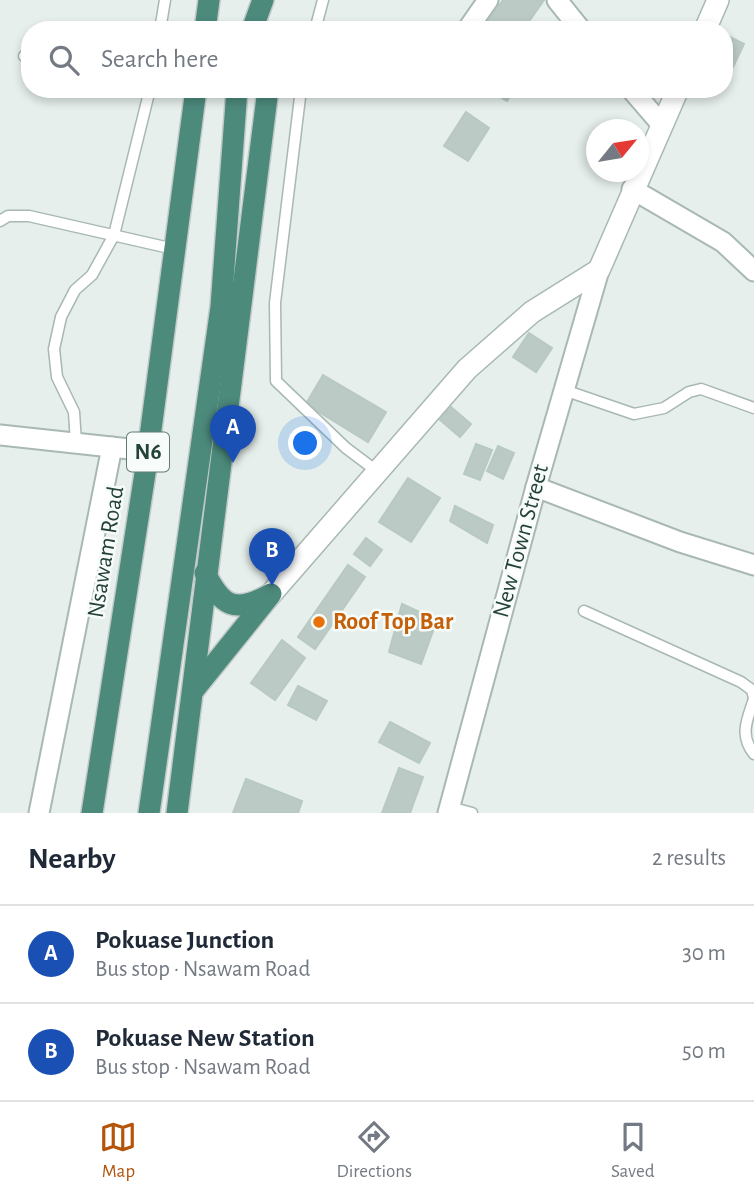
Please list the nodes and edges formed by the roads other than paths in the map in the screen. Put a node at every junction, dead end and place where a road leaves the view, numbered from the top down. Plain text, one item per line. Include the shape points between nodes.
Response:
1 (165, 0) edge
2 (209, 0) edge
3 (265, 0) edge
4 (323, 0) edge
5 (488, 0) edge
6 (557, 0) edge
7 (718, 0) edge
8 (162, 21) edge
9 (206, 21) edge
10 (256, 21) edge
11 (267, 21) edge
12 (317, 21) edge
13 (473, 21) edge
14 (574, 21) edge
15 (709, 21) edge
16 (148, 98) edge
17 (192, 98) edge
18 (236, 98) edge
19 (267, 98) edge
20 (300, 98) edge
21 (639, 98) edge
22 (674, 98) edge
23 (662, 125) junction
24 (632, 190) junction
25 (0, 221) edge
26 (114, 235) junction
27 (174, 249) junction
28 (599, 270) junction
29 (754, 271) edge
30 (563, 389) junction
31 (754, 408) edge
32 (0, 435) edge
33 (76, 443) junction
34 (112, 447) junction
35 (148, 451) junction
36 (379, 472) junction
37 (536, 487) junction
38 (754, 565) edge
39 (205, 573) junction
40 (271, 594) junction
41 (584, 611) dead end
42 (192, 691) junction
43 (754, 699) edge
44 (754, 754) edge
45 (449, 810) edge
46 (39, 813) edge
47 (92, 813) edge
48 (149, 813) edge
49 (177, 813) edge
50 (472, 813) edge

1 - 8 lane
2 - 9 highway
3 - 10 highway
3 - 11 highway
4 - 12 lane
5 - 13 street
6 - 14 street
7 - 15 street
16 - 26 lane
17 - 27 highway, Nsawam Road / N6
18 - 48 highway, N6 via 221,307
19 - 39 highway
20 - 36 lane via 275,303 276,381 346,448
21 - 23 street
22 - 23 street
23 - 24 street
24 - 28 street
24 - 29 street via 723,242
25 - 26 lane via 8,216 29,216
26 - 27 lane
26 - 33 lane via 92,275 75,290 61,317 54,349 57,377 74,412
27 - 35 highway, Nsawam Road / N6
28 - 30 street, New Town Street
28 - 36 street via 533,312 467,369
30 - 31 lane via 634,414 664,408 701,389
30 - 37 street, New Town Street
32 - 33 street
33 - 34 street
34 - 35 street
34 - 46 street
35 - 47 highway, Nsawam Road / N6
36 - 40 street
37 - 38 street
37 - 45 street, New Town Street
39 - 40 highway via 217,596 228,604 253,604
39 - 42 highway
40 - 42 highway
41 - 43 lane via 741,682 752,690
42 - 49 highway
43 - 44 lane via 744,730 745,743
45 - 50 lane

